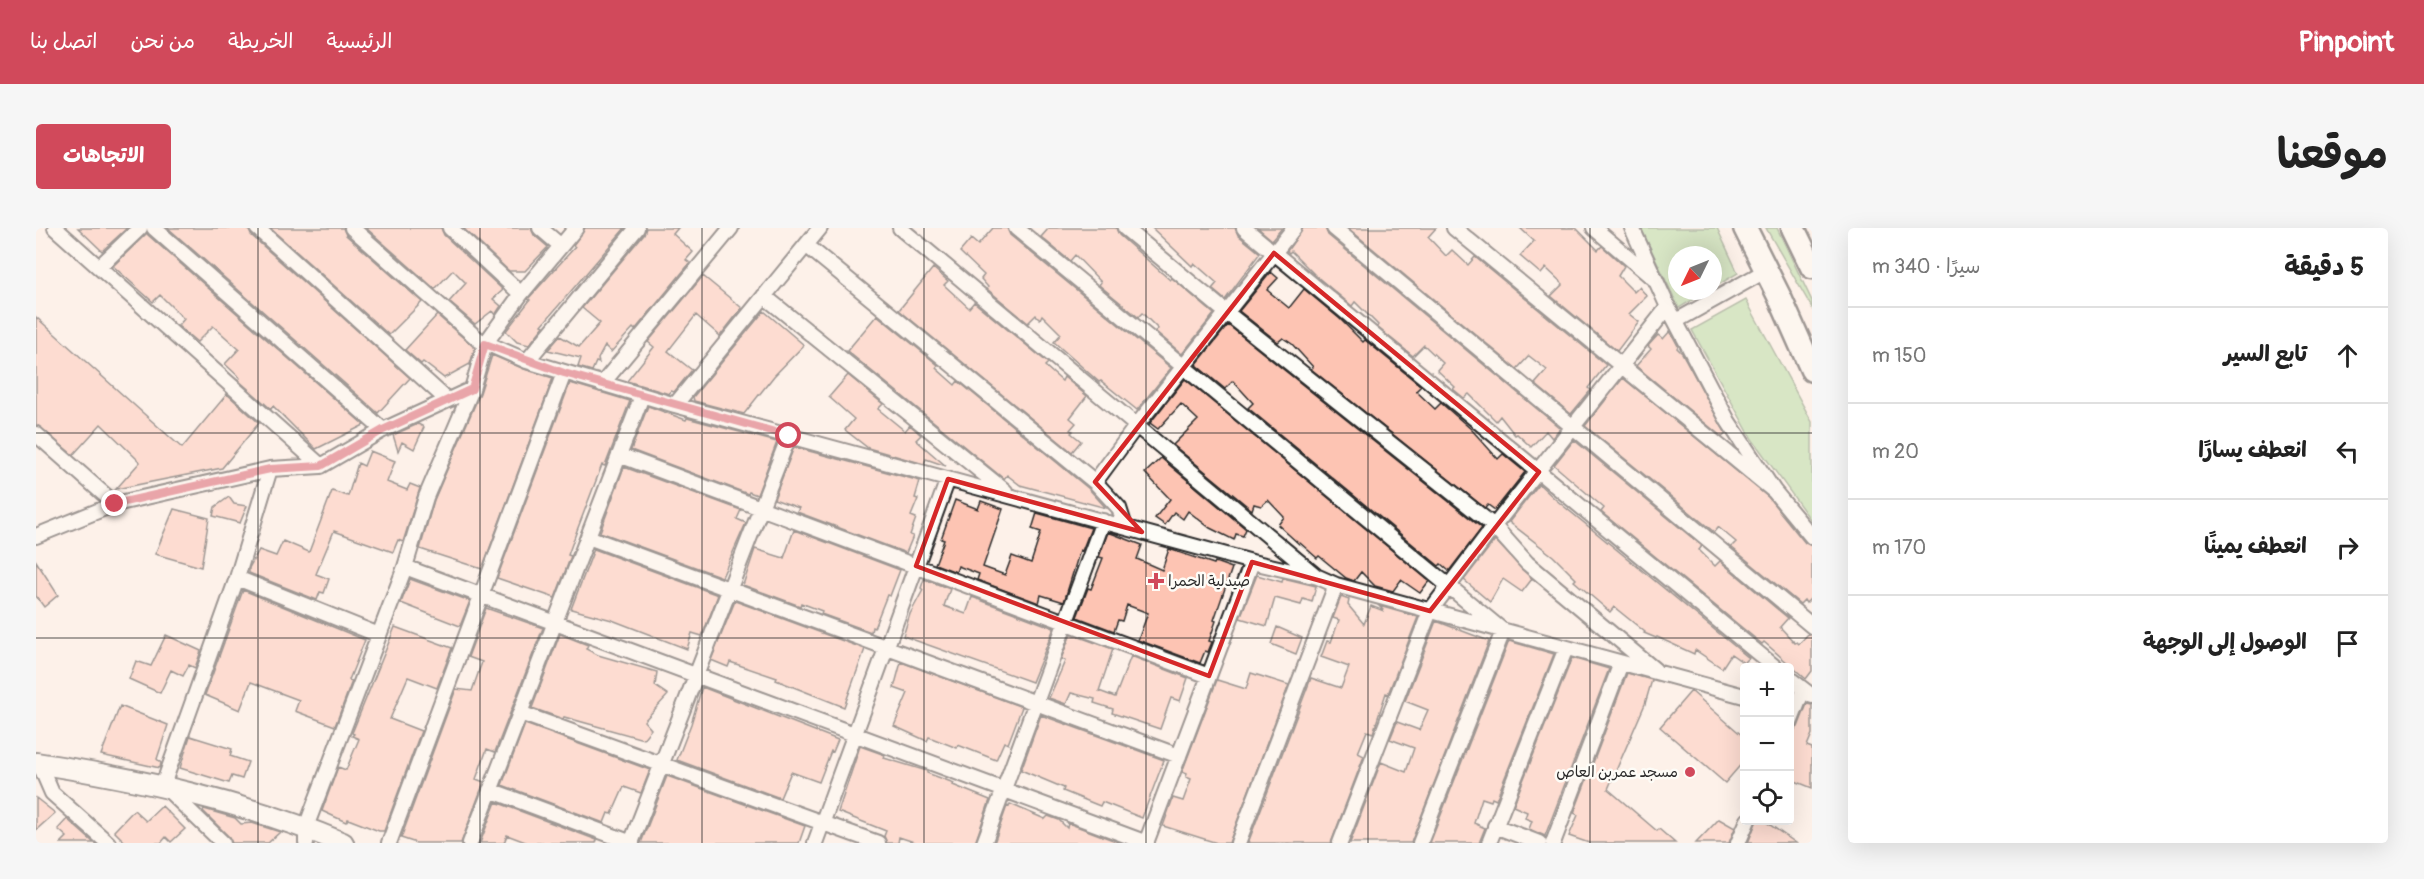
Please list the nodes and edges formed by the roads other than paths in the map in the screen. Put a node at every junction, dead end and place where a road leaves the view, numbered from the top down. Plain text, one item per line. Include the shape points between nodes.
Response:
1 (55, 228) edge
2 (140, 228) edge
3 (154, 228) edge
4 (257, 228) edge
5 (352, 228) edge
6 (450, 228) edge
7 (540, 228) edge
8 (576, 228) edge
9 (637, 228) edge
10 (731, 228) edge
11 (820, 228) edge
12 (900, 228) edge
13 (1016, 228) edge
14 (1125, 228) edge
15 (1244, 228) edge
16 (1294, 228) edge
17 (1334, 228) edge
18 (1454, 228) edge
19 (1594, 228) edge
20 (1632, 228) edge
21 (1745, 228) edge
22 (1793, 228) edge
23 (806, 245) junction
24 (561, 246) junction
25 (1274, 253) junction
26 (99, 267) junction
27 (1812, 267) edge
28 (1767, 270) junction
29 (1657, 282) junction
30 (520, 294) junction
31 (764, 296) junction
32 (1668, 307) junction
33 (1227, 313) junction
34 (1676, 321) junction
35 (485, 344) junction
36 (526, 361) junction
37 (1622, 366) junction
38 (1184, 368) junction
39 (1812, 370) edge
40 (564, 373) junction
41 (602, 384) junction
42 (472, 389) junction
43 (642, 396) junction
44 (446, 399) junction
45 (675, 405) junction
46 (1137, 425) junction
47 (1574, 428) junction
48 (383, 430) junction
49 (36, 435) edge
50 (789, 436) junction
51 (619, 455) junction
52 (321, 466) junction
53 (270, 469) junction
54 (1539, 472) junction
55 (948, 479) junction
56 (1095, 482) junction
57 (1774, 491) junction
58 (1010, 495) junction
59 (115, 504) junction
60 (761, 508) junction
61 (1103, 521) junction
62 (1494, 526) junction
63 (1125, 527) junction
64 (36, 536) edge
65 (588, 537) junction
66 (1812, 537) edge
67 (1252, 562) junction
68 (916, 566) junction
69 (405, 567) junction
70 (237, 578) junction
71 (1318, 578) junction
72 (1336, 585) junction
73 (1448, 586) junction
74 (729, 589) junction
75 (481, 595) junction
76 (1430, 611) junction
77 (555, 622) junction
78 (1065, 622) junction
79 (1812, 626) edge
80 (1503, 631) junction
81 (380, 634) junction
82 (886, 647) junction
83 (1566, 648) junction
84 (1622, 663) junction
85 (1770, 663) edge
86 (1660, 674) junction
87 (696, 675) junction
88 (1209, 676) junction
89 (1794, 682) edge
90 (1808, 693) edge
91 (1740, 695) edge
92 (1036, 703) junction
93 (1794, 706) edge
94 (520, 713) junction
95 (855, 734) junction
96 (1179, 756) junction
97 (38, 763) edge
98 (662, 764) junction
99 (163, 785) junction
100 (490, 790) junction
101 (1004, 790) junction
102 (823, 823) junction
103 (1746, 825) edge
104 (1496, 826) junction
105 (306, 835) edge
106 (108, 843) edge
107 (223, 843) edge
108 (343, 843) edge
109 (389, 843) edge
110 (470, 843) edge
111 (632, 843) edge
112 (815, 843) edge
113 (878, 843) edge
114 (984, 843) edge
115 (1147, 843) edge
116 (1238, 843) edge
117 (1340, 843) edge
118 (1420, 843) edge
119 (1489, 843) edge
120 (1539, 843) edge
121 (1553, 843) edge
122 (1738, 843) edge

1 - 26 street
2 - 26 street
3 - 48 street
4 - 44 street
5 - 35 street
6 - 30 street
7 - 24 street
8 - 24 street
9 - 36 street
10 - 41 street
11 - 23 street
12 - 46 street
13 - 38 street
14 - 33 street
15 - 25 street
16 - 25 street
17 - 47 street
18 - 37 street
19 - 29 street
20 - 29 street
21 - 28 highway
22 - 27 highway
23 - 31 street
23 - 56 street
24 - 30 street
25 - 33 street
25 - 54 street
26 - 52 street
28 - 34 street
28 - 39 highway
29 - 32 street
30 - 35 street
31 - 45 street
31 - 58 street
32 - 34 street
32 - 37 street
33 - 38 street
33 - 62 street
34 - 57 street via 1728,421
35 - 36 street
35 - 42 street
36 - 40 street
37 - 47 street
37 - 57 street
38 - 46 street
38 - 73 street
40 - 41 street
40 - 75 street
41 - 43 street
42 - 44 street
42 - 69 street via 426,497
43 - 45 street
43 - 51 street
44 - 48 street
45 - 50 street
46 - 56 street
46 - 71 street
47 - 54 street
47 - 79 street
48 - 52 street
49 - 59 street
50 - 55 street
50 - 60 street
51 - 60 street
51 - 65 street
52 - 53 street
53 - 59 street
53 - 70 street
54 - 62 street
54 - 85 street
55 - 58 street
55 - 68 street
56 - 63 street via 1119,508
57 - 66 street
58 - 61 street
59 - 64 street
60 - 68 street
60 - 74 street
61 - 63 street
61 - 78 street
62 - 73 street
62 - 86 street via 1527,563
63 - 67 street
65 - 74 street
65 - 77 street
67 - 71 street
67 - 88 street
68 - 78 street
68 - 82 street
69 - 75 street
69 - 81 street
70 - 81 street
70 - 99 street
71 - 72 street
72 - 76 street
72 - 116 street
73 - 76 street
73 - 80 street
74 - 82 street
74 - 87 street
75 - 77 street
75 - 109 street
76 - 80 street
76 - 117 street
77 - 87 street
77 - 94 street
78 - 88 street
78 - 92 street
80 - 83 street
80 - 118 street
81 - 105 street
82 - 92 street
82 - 95 street
83 - 84 street
83 - 104 street
84 - 86 street
84 - 121 street
86 - 91 street
87 - 95 street
87 - 98 street
88 - 96 street
89 - 90 street
90 - 93 street
92 - 96 street
92 - 101 street
94 - 98 street
94 - 100 street
95 - 101 street
95 - 102 street
96 - 115 street
97 - 99 main road
97 - 106 street via 52,793
98 - 102 street
98 - 111 street
99 - 105 main road
99 - 107 street
100 - 110 street
100 - 111 street
101 - 114 street
101 - 115 street
102 - 112 street
102 - 113 street
103 - 122 street
104 - 119 street
104 - 120 street
105 - 108 main road

